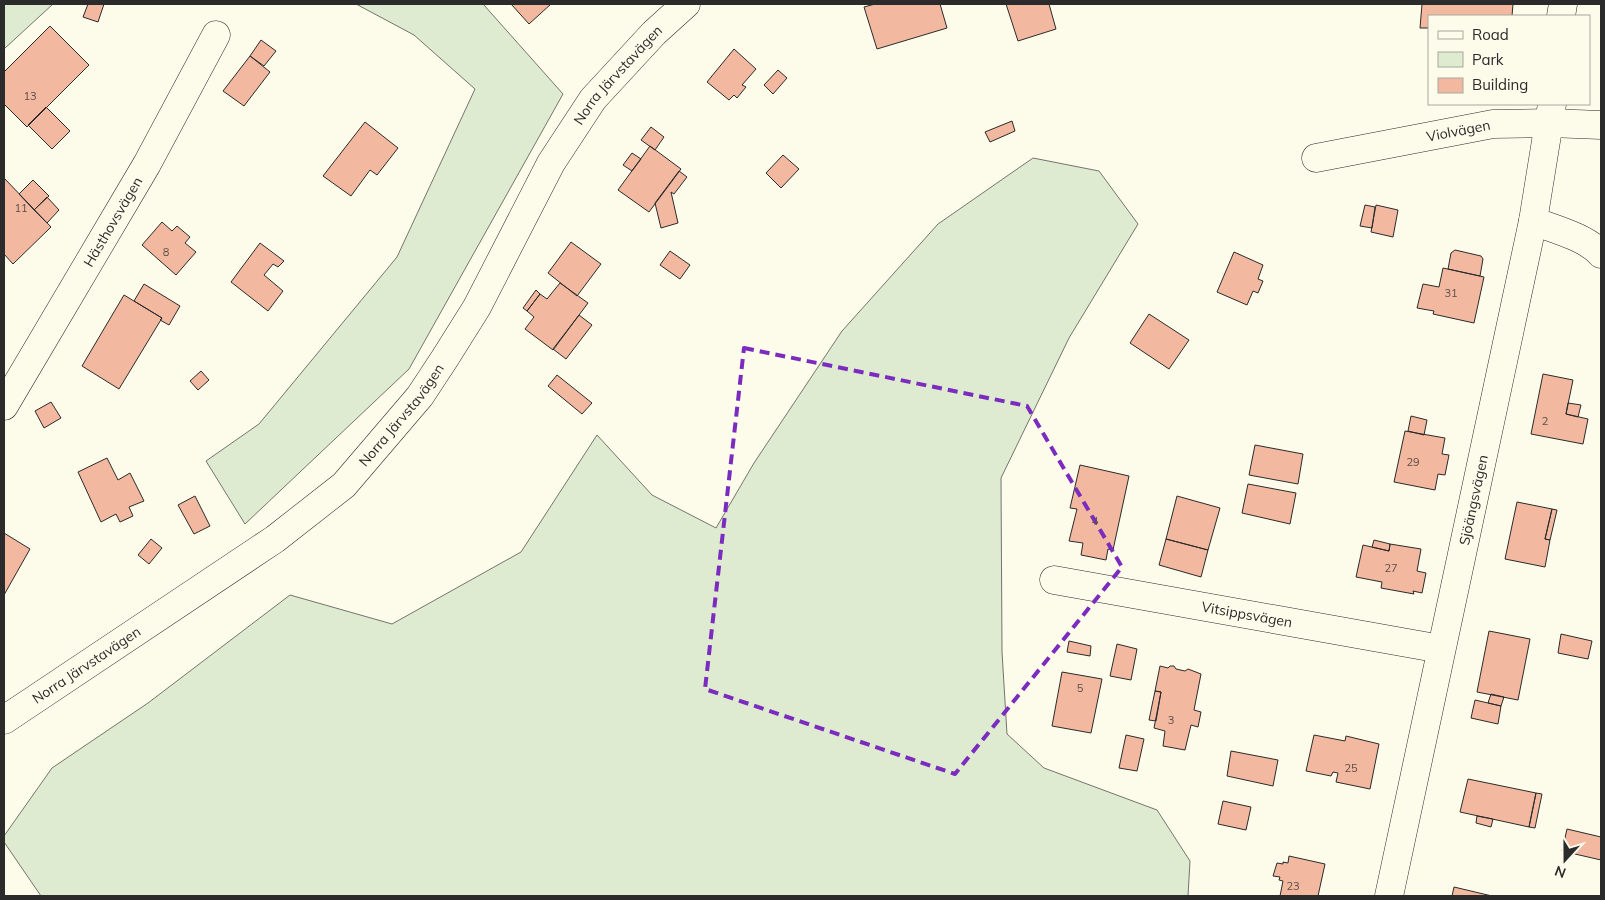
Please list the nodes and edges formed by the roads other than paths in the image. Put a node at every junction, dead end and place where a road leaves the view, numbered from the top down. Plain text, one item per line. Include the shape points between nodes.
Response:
1 (686, 4) edge
2 (216, 35) dead end
3 (1551, 114) edge
4 (1601, 126) edge
5 (1316, 158) dead end
6 (1533, 221) junction
7 (1601, 254) edge
8 (4, 406) edge
9 (1054, 580) dead end
10 (1441, 649) junction
11 (4, 720) edge
12 (1389, 896) edge

1 - 11 street, Norra Järvstavägen via 654,33 593,99 551,163 477,307 445,358 420,396 344,486 275,539
2 - 8 street, Hästhovsvägen via 146,164
3 - 4 street, Violvägen
3 - 5 street, Violvägen
3 - 6 street, Sjöängsvägen
6 - 7 street via 1578,239
6 - 10 street, Sjöängsvägen
9 - 10 street, Vitsippsvägen
10 - 12 street, Sjöängsvägen

